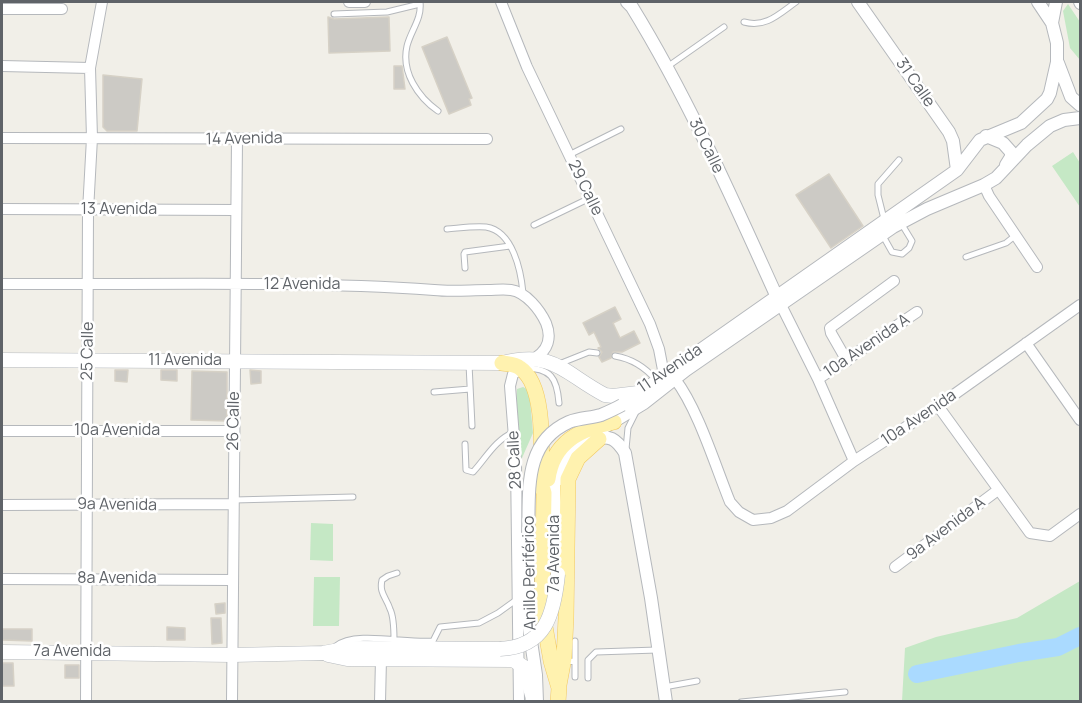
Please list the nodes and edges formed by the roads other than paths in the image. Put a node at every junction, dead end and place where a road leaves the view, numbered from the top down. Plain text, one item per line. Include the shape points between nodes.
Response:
1 (102, 2) edge
2 (349, 2) edge
3 (365, 2) edge
4 (501, 2) edge
5 (627, 2) edge
6 (796, 2) edge
7 (858, 2) edge
8 (1038, 2) edge
9 (1056, 2) edge
10 (420, 3) edge
11 (29, 5) edge
12 (2, 9) edge
13 (62, 9) dead end
14 (334, 14) dead end
15 (744, 22) dead end
16 (1052, 23) junction
17 (724, 27) dead end
18 (1057, 62) junction
19 (2, 66) edge
20 (667, 67) junction
21 (90, 68) junction
22 (1080, 105) edge
23 (438, 111) dead end
24 (1080, 118) edge
25 (621, 129) dead end
26 (986, 136) junction
27 (2, 138) edge
28 (93, 138) junction
29 (237, 140) junction
30 (487, 140) dead end
31 (569, 155) junction
32 (899, 160) dead end
33 (1006, 166) junction
34 (957, 170) junction
35 (984, 185) junction
36 (590, 198) junction
37 (2, 209) edge
38 (236, 210) junction
39 (88, 211) junction
40 (885, 220) junction
41 (901, 223) junction
42 (534, 225) dead end
43 (447, 229) dead end
44 (882, 234) junction
45 (1016, 235) junction
46 (510, 246) junction
47 (966, 257) dead end
48 (1037, 267) dead end
49 (465, 268) dead end
50 (894, 281) dead end
51 (2, 284) edge
52 (89, 284) junction
53 (235, 285) junction
54 (523, 295) junction
55 (778, 300) junction
56 (1080, 305) edge
57 (917, 312) dead end
58 (1026, 343) junction
59 (597, 353) dead end
60 (615, 356) dead end
61 (535, 358) junction
62 (2, 360) edge
63 (87, 360) junction
64 (234, 361) junction
65 (847, 361) junction
66 (469, 362) junction
67 (502, 363) junction
68 (559, 364) junction
69 (522, 369) junction
70 (665, 378) junction
71 (818, 379) junction
72 (470, 388) junction
73 (434, 392) dead end
74 (641, 398) junction
75 (559, 403) dead end
76 (938, 406) junction
77 (1080, 420) edge
78 (614, 422) junction
79 (472, 426) dead end
80 (233, 430) junction
81 (2, 431) edge
82 (87, 431) junction
83 (514, 432) junction
84 (599, 439) junction
85 (465, 444) dead end
86 (625, 453) junction
87 (854, 461) junction
88 (998, 490) junction
89 (544, 493) junction
90 (353, 497) dead end
91 (233, 502) junction
92 (2, 504) edge
93 (87, 504) junction
94 (1080, 514) edge
95 (557, 516) junction
96 (753, 520) joint
97 (895, 567) dead end
98 (398, 573) dead end
99 (2, 579) edge
100 (86, 579) junction
101 (234, 580) junction
102 (517, 599) junction
103 (393, 640) junction
104 (575, 641) dead end
105 (659, 650) junction
106 (86, 651) junction
107 (2, 652) edge
108 (327, 653) junction
109 (232, 655) junction
110 (381, 659) junction
111 (569, 662) junction
112 (519, 663) junction
113 (575, 677) dead end
114 (588, 678) dead end
115 (697, 681) dead end
116 (664, 687) junction
117 (845, 692) dead end
118 (559, 695) edge
119 (86, 702) edge
120 (231, 702) edge
121 (380, 702) edge
122 (519, 702) edge
123 (535, 702) edge
124 (666, 702) edge
125 (741, 702) edge

1 - 21 street, 25 Calle
2 - 3 street
4 - 31 street, 29 Calle
5 - 20 street, 30 Calle
6 - 15 lane via 767,22
7 - 34 street, 31 Calle via 950,132
8 - 16 street
9 - 16 street
10 - 14 lane via 387,12
10 - 23 lane via 420,17 407,47 407,62 419,93
11 - 12 street
11 - 13 street
16 - 18 street
17 - 20 lane
18 - 22 street via 1071,97
18 - 26 street, 11 Avenida via 1047,99 1021,123
19 - 21 street
20 - 55 street, 30 Calle
21 - 28 street, 25 Calle
24 - 33 street, 11 Avenida via 1050,126
25 - 31 lane
26 - 33 street via 1003,143 1011,152
26 - 34 street, 11 Avenida
27 - 28 street, 14 Avenida
28 - 29 street, 14 Avenida
28 - 39 street, 25 Calle
29 - 30 street, 14 Avenida
29 - 38 street, 26 Calle
31 - 36 street, 29 Calle
32 - 40 lane via 878,184
33 - 35 street, 11 Avenida
34 - 40 street, 11 Avenida
35 - 41 street, 11 Avenida
35 - 45 street
36 - 42 lane
36 - 70 street, 29 Calle via 650,324
37 - 39 street, 13 Avenida
38 - 39 street, 13 Avenida
38 - 53 street, 26 Calle
39 - 52 street, 25 Calle
40 - 55 street, 11 Avenida
41 - 44 street, 11 Avenida
41 - 44 lane via 912,241 902,254 892,252
43 - 46 lane via 488,227
44 - 55 street, 11 Avenida
45 - 47 lane via 1006,243
45 - 48 street
46 - 49 lane via 465,252
46 - 54 lane via 521,271
50 - 65 street via 830,328
51 - 52 street, 12 Avenida
52 - 53 street, 12 Avenida
52 - 63 street, 25 Calle
53 - 54 street, 12 Avenida via 511,290
53 - 64 street, 26 Calle
54 - 61 street via 547,325 548,345
55 - 70 street, 11 Avenida
55 - 71 street, 30 Calle
56 - 58 street, 10a Avenida
57 - 65 street, 10a Avenida A
58 - 76 street, 10a Avenida
58 - 77 street
59 - 68 lane via 589,352
60 - 70 lane via 626,357
61 - 67 main road, 11 Avenida
61 - 68 main road, 11 Avenida
62 - 63 main road, 11 Avenida
63 - 64 main road, 11 Avenida
63 - 82 street, 25 Calle
64 - 66 main road, 11 Avenida
64 - 80 street, 26 Calle
65 - 71 street, 10a Avenida A
66 - 67 main road, 11 Avenida
66 - 72 lane
67 - 69 main road
68 - 74 main road, 11 Avenida via 604,395
69 - 75 lane via 546,371 556,384
69 - 83 street, 28 Calle via 511,380
69 - 89 main road, Anillo Periférico via 531,381 538,403
70 - 74 street, 11 Avenida
70 - 74 street, 11 Avenida
70 - 96 street, 29 Calle via 682,388 730,502
71 - 87 street, 30 Calle
72 - 73 lane
72 - 79 lane
74 - 78 street, 11 Avenida
74 - 86 lane via 631,420
74 - 123 street, Anillo Periférico, bridge via 556,429 541,446 531,468 528,621 536,675
76 - 87 street, 10a Avenida
76 - 88 street
78 - 89 main road via 592,428 560,448 550,464
78 - 95 street, 7a Avenida via 578,442 561,457 554,478
80 - 82 street, 10a Avenida
80 - 91 street, 26 Calle
81 - 82 street, 10a Avenida
82 - 93 street, 25 Calle
83 - 85 lane via 487,453 473,471 466,470
83 - 102 street, 28 Calle
84 - 86 street via 610,438
84 - 95 street via 587,442 565,461
84 - 111 main road via 578,458 568,479
86 - 105 street
87 - 96 street, 10a Avenida via 787,511
88 - 94 street via 1025,529 1035,535 1050,536
88 - 97 street, 9a Avenida A
89 - 118 main road, Anillo Periférico via 542,609
90 - 91 lane
91 - 93 street, 9a Avenida
91 - 101 street, 26 Calle
92 - 93 street, 9a Avenida
93 - 100 street, 25 Calle
95 - 108 main road, 7a Avenida, bridge via 558,574 552,612 525,645 500,649 350,648
98 - 103 lane via 382,580 380,588 390,608
99 - 100 street, 8a Avenida
100 - 101 street, 8a Avenida
100 - 106 street, 25 Calle
101 - 109 street, 26 Calle
102 - 103 lane via 479,623 440,627 433,641
102 - 112 street, 28 Calle
103 - 108 lane via 347,641
104 - 111 lane
105 - 114 lane via 596,652 588,660
105 - 116 street
106 - 107 main road, 7a Avenida
106 - 109 main road, 7a Avenida
106 - 119 street, 25 Calle
108 - 109 main road, 7a Avenida
108 - 110 main road, 7a Avenida via 347,659
109 - 120 street, 26 Calle
110 - 112 main road, 7a Avenida
110 - 121 street
111 - 113 lane
111 - 118 main road
112 - 122 street, 28 Calle
112 - 123 main road via 527,672
115 - 116 lane
116 - 124 street
117 - 125 lane

